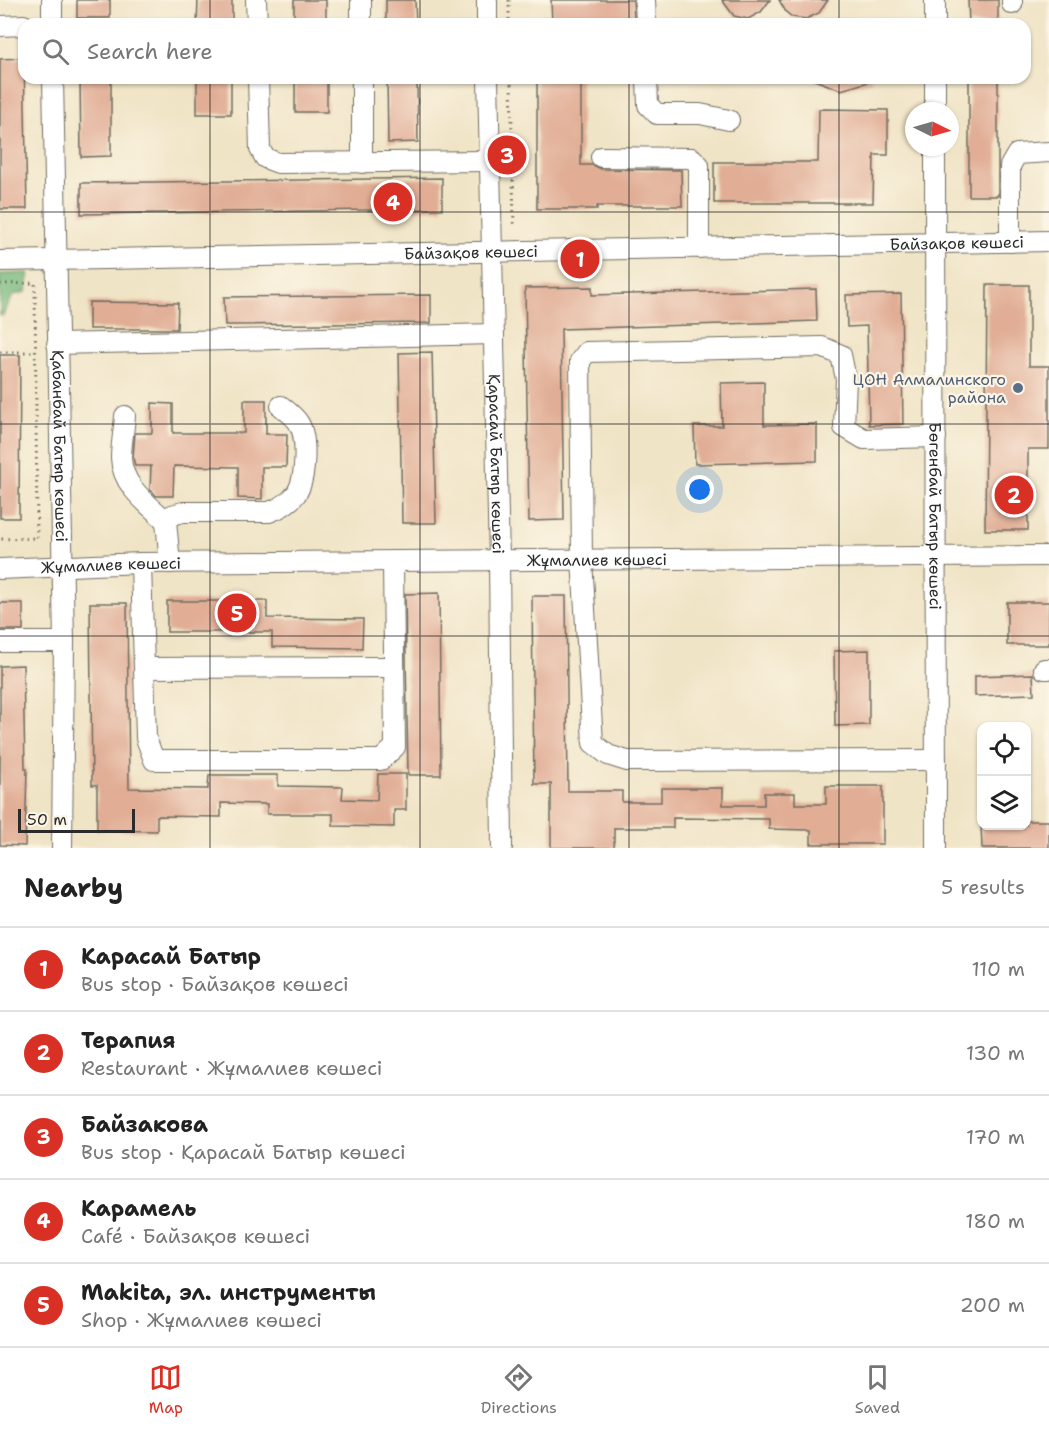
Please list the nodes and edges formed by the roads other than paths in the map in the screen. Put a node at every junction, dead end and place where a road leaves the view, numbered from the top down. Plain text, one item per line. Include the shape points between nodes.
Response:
1 (52, 0) edge
2 (256, 0) edge
3 (361, 0) edge
4 (487, 0) edge
5 (645, 0) edge
6 (935, 0) edge
7 (52, 18) edge
8 (257, 18) edge
9 (361, 18) edge
10 (487, 18) edge
11 (645, 18) edge
12 (935, 18) edge
13 (18, 25) edge
14 (0, 26) edge
15 (53, 84) edge
16 (258, 84) edge
17 (362, 84) edge
18 (488, 84) edge
19 (647, 84) edge
20 (935, 84) edge
21 (935, 102) edge
22 (729, 120) dead end
23 (1049, 152) edge
24 (935, 156) edge
25 (601, 157) dead end
26 (490, 161) junction
27 (362, 162) junction
28 (1049, 241) edge
29 (1010, 242) junction
30 (935, 243) junction
31 (699, 248) junction
32 (492, 253) junction
33 (0, 261) edge
34 (55, 261) junction
35 (494, 334) junction
36 (57, 344) junction
37 (281, 406) dead end
38 (125, 416) dead end
39 (936, 437) junction
40 (166, 521) junction
41 (936, 556) junction
42 (1049, 556) edge
43 (582, 559) junction
44 (499, 560) junction
45 (393, 561) junction
46 (141, 563) junction
47 (170, 563) junction
48 (62, 567) junction
49 (0, 569) edge
50 (0, 642) edge
51 (64, 642) junction
52 (394, 667) junction
53 (144, 668) junction
54 (936, 760) junction
55 (62, 848) edge
56 (502, 848) edge
57 (936, 848) edge

1 - 7 street
2 - 8 street
3 - 9 street
4 - 10 street
5 - 11 street
6 - 12 street
13 - 14 street
15 - 34 street, Қабанбай Батыр көшесі
16 - 27 street via 260,148 265,158 278,163
17 - 27 street
18 - 26 street, Қарасай Батыр көшесі
19 - 22 street via 648,105 657,114 700,114
20 - 21 street
23 - 29 street via 1017,154 1013,159
24 - 30 street, Бөгенбай Батыр көшесі
25 - 31 street via 692,158 699,165
26 - 27 street
26 - 32 street, Қарасай Батыр көшесі
28 - 29 street, Байзақов көшесі
29 - 30 street, Байзақов көшесі
30 - 31 street, Байзақов көшесі
30 - 39 street, Бөгенбай Батыр көшесі
31 - 32 street, Байзақов көшесі
32 - 34 street, Байзақов көшесі
32 - 35 street, Қарасай Батыр көшесі
33 - 34 street, Байзақов көшесі
34 - 36 street, Қабанбай Батыр көшесі
35 - 36 street
35 - 44 street, Қарасай Батыр көшесі
36 - 48 street, Қабанбай Батыр көшесі
37 - 40 street via 298,421 304,434 302,478 296,494 269,512 183,512
38 - 40 street via 122,470 139,495
39 - 41 street, Бөгенбай Батыр көшесі
39 - 43 street via 864,439 844,427 846,379 841,355 822,347 587,352 580,361
40 - 47 street
41 - 42 street, Жұмалиев көшесі
41 - 43 street, Жұмалиев көшесі
41 - 54 street, Бөгенбай Батыр көшесі
43 - 44 street, Жұмалиев көшесі
43 - 54 street via 593,743 608,755 627,761
44 - 45 street, Жұмалиев көшесі
44 - 56 street, Қарасай Батыр көшесі
45 - 47 street, Жұмалиев көшесі
45 - 52 street
46 - 47 street, Жұмалиев көшесі
46 - 48 street, Жұмалиев көшесі
46 - 53 street
48 - 49 street, Жұмалиев көшесі
48 - 51 street, Қабанбай Батыр көшесі
50 - 51 street
51 - 55 street, Қабанбай Батыр көшесі
52 - 53 street
52 - 53 street via 395,747 381,760 154,760 146,738
54 - 57 street, Бөгенбай Батыр көшесі

